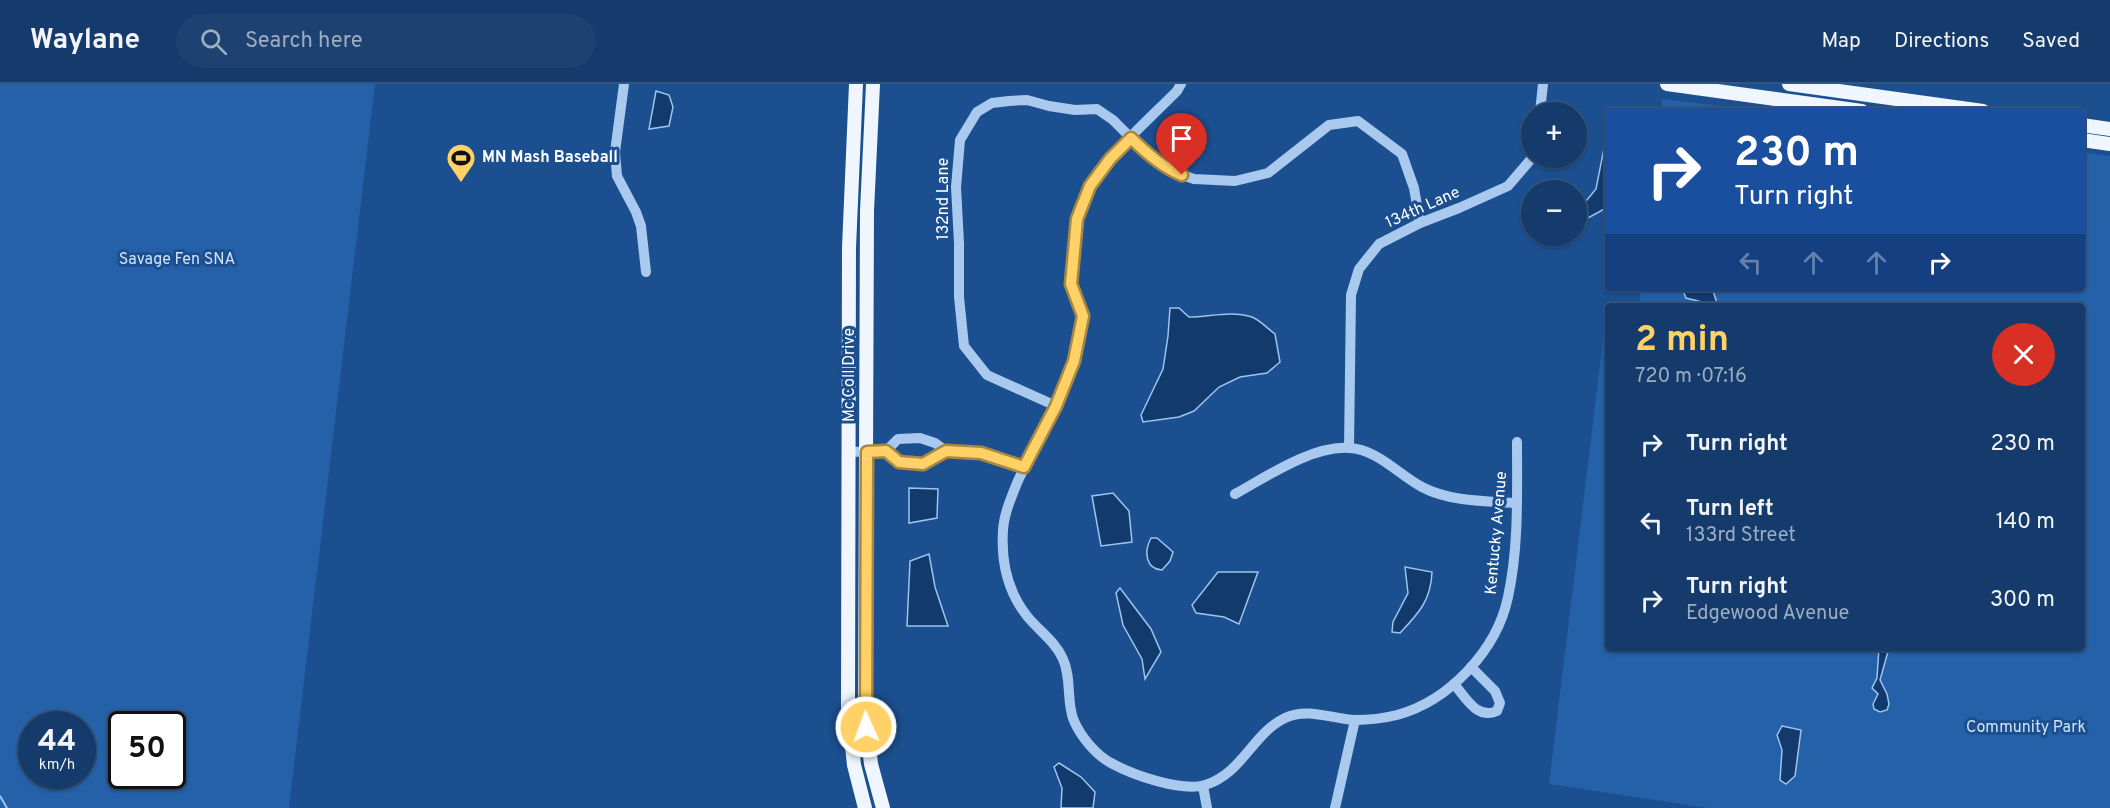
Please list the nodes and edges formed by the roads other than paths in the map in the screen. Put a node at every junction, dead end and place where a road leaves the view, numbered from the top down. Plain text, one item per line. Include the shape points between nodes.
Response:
1 (624, 84) edge
2 (856, 84) edge
3 (873, 84) edge
4 (1181, 84) edge
5 (1544, 84) edge
6 (1667, 84) edge
7 (1789, 84) edge
8 (1839, 87) edge
9 (1541, 102) edge
10 (1837, 108) joint
11 (1965, 108) edge
12 (2085, 125) edge
13 (2110, 129) edge
14 (1131, 138) junction
15 (2085, 140) edge
16 (2110, 144) edge
17 (1523, 168) edge
18 (1420, 223) junction
19 (646, 272) dead end
20 (1056, 406) junction
21 (1517, 442) dead end
22 (1349, 447) junction
23 (886, 451) junction
24 (946, 451) junction
25 (849, 452) junction
26 (867, 452) junction
27 (1024, 467) junction
28 (1235, 494) dead end
29 (1517, 503) junction
30 (1471, 667) junction
31 (1454, 684) junction
32 (1355, 720) junction
33 (1203, 786) junction
34 (865, 808) edge
35 (883, 808) edge
36 (1207, 808) edge
37 (1335, 808) edge

1 - 19 street via 615,152 617,176 641,226
2 - 25 main road, Mc Coll Drive via 850,209
3 - 26 main road, Mc Coll Drive via 867,211
4 - 14 street, Kentucky Avenue
5 - 9 street
6 - 10 main road
7 - 8 main road
8 - 10 street
8 - 11 main road
12 - 13 main road
14 - 18 street, 132nd Lane via 1171,171 1194,179 1235,181 1268,173 1329,125 1358,121 1402,154 1414,188
14 - 20 street, Kentucky Avenue via 1090,186 1077,219 1071,284 1083,316 1074,361
14 - 20 street, 132nd Lane via 1097,109 1076,110 1018,100 992,103 977,112 960,141 956,187 963,346 987,375
15 - 16 main road
17 - 18 street, 134th Lane via 1508,186
18 - 22 street, 134th Lane via 1379,244 1359,269 1351,295
20 - 27 street, Kentucky Avenue
21 - 29 street, Kentucky Avenue
22 - 28 street via 1296,460
22 - 29 street via 1382,460 1423,488 1453,497
23 - 24 street via 899,462 923,464
23 - 24 street via 898,439 920,438
23 - 26 street
24 - 27 street via 981,453
25 - 26 street
25 - 34 main road, Mc Coll Drive via 848,708 854,765
26 - 35 main road, Mc Coll Drive via 865,708 871,764
27 - 33 street, Kentucky Avenue via 1003,526 1003,561 1013,594 1063,661 1073,719 1087,743 1108,762 1169,785
29 - 30 street, Kentucky Avenue via 1508,599 1493,636
30 - 31 street, Kentucky Avenue
30 - 31 street via 1495,691 1500,703 1497,711 1489,715 1479,713
31 - 32 street, Kentucky Avenue via 1396,715
32 - 33 street, Kentucky Avenue via 1317,713 1286,717 1238,765
32 - 37 street
33 - 36 street

